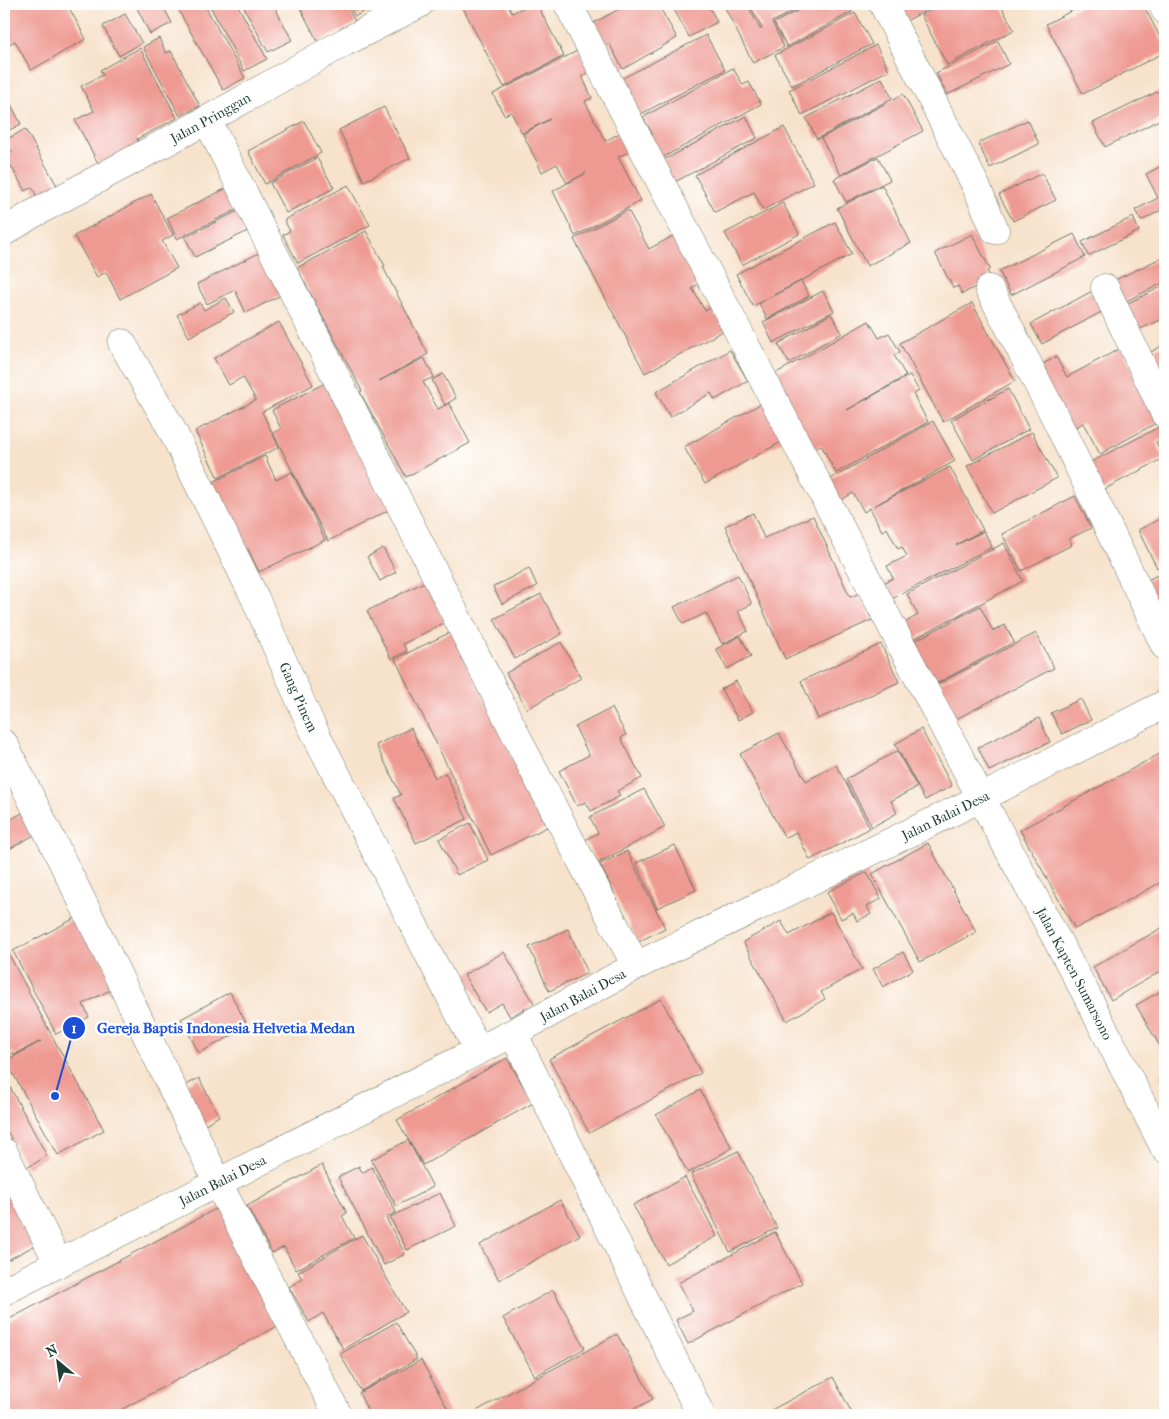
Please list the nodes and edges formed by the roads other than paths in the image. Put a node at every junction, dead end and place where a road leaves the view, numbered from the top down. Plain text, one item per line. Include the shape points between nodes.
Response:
1 (419, 4) edge
2 (568, 4) edge
3 (883, 4) edge
4 (1162, 4) edge
5 (1165, 10) edge
6 (207, 120) junction
7 (995, 230) dead end
8 (4, 232) edge
9 (1105, 288) dead end
10 (988, 289) dead end
11 (122, 343) dead end
12 (1165, 414) edge
13 (1165, 646) edge
14 (1165, 704) edge
15 (4, 744) edge
16 (981, 798) junction
17 (636, 966) junction
18 (513, 1033) junction
19 (478, 1050) junction
20 (1165, 1149) edge
21 (4, 1152) edge
22 (218, 1183) junction
23 (58, 1263) junction
24 (4, 1291) edge
25 (338, 1415) edge
26 (700, 1415) edge

1 - 6 street, Jalan Pringgan
2 - 16 street, Jalan Kapten Sumarsono
3 - 7 street via 976,186
4 - 5 street
6 - 8 street, Jalan Pringgan
6 - 17 street via 532,767
9 - 12 street
10 - 13 street via 1052,410
11 - 19 street, Gang Pinem via 170,426 255,598 311,725
14 - 16 street, Jalan Balai Desa
15 - 22 street
16 - 17 street, Jalan Balai Desa
16 - 20 street, Jalan Kapten Sumarsono
17 - 18 street, Jalan Balai Desa
18 - 19 street, Jalan Balai Desa
18 - 26 street
19 - 22 street, Jalan Balai Desa
21 - 23 street
22 - 23 street, Jalan Balai Desa
22 - 25 street
23 - 24 street, Jalan Balai Desa

